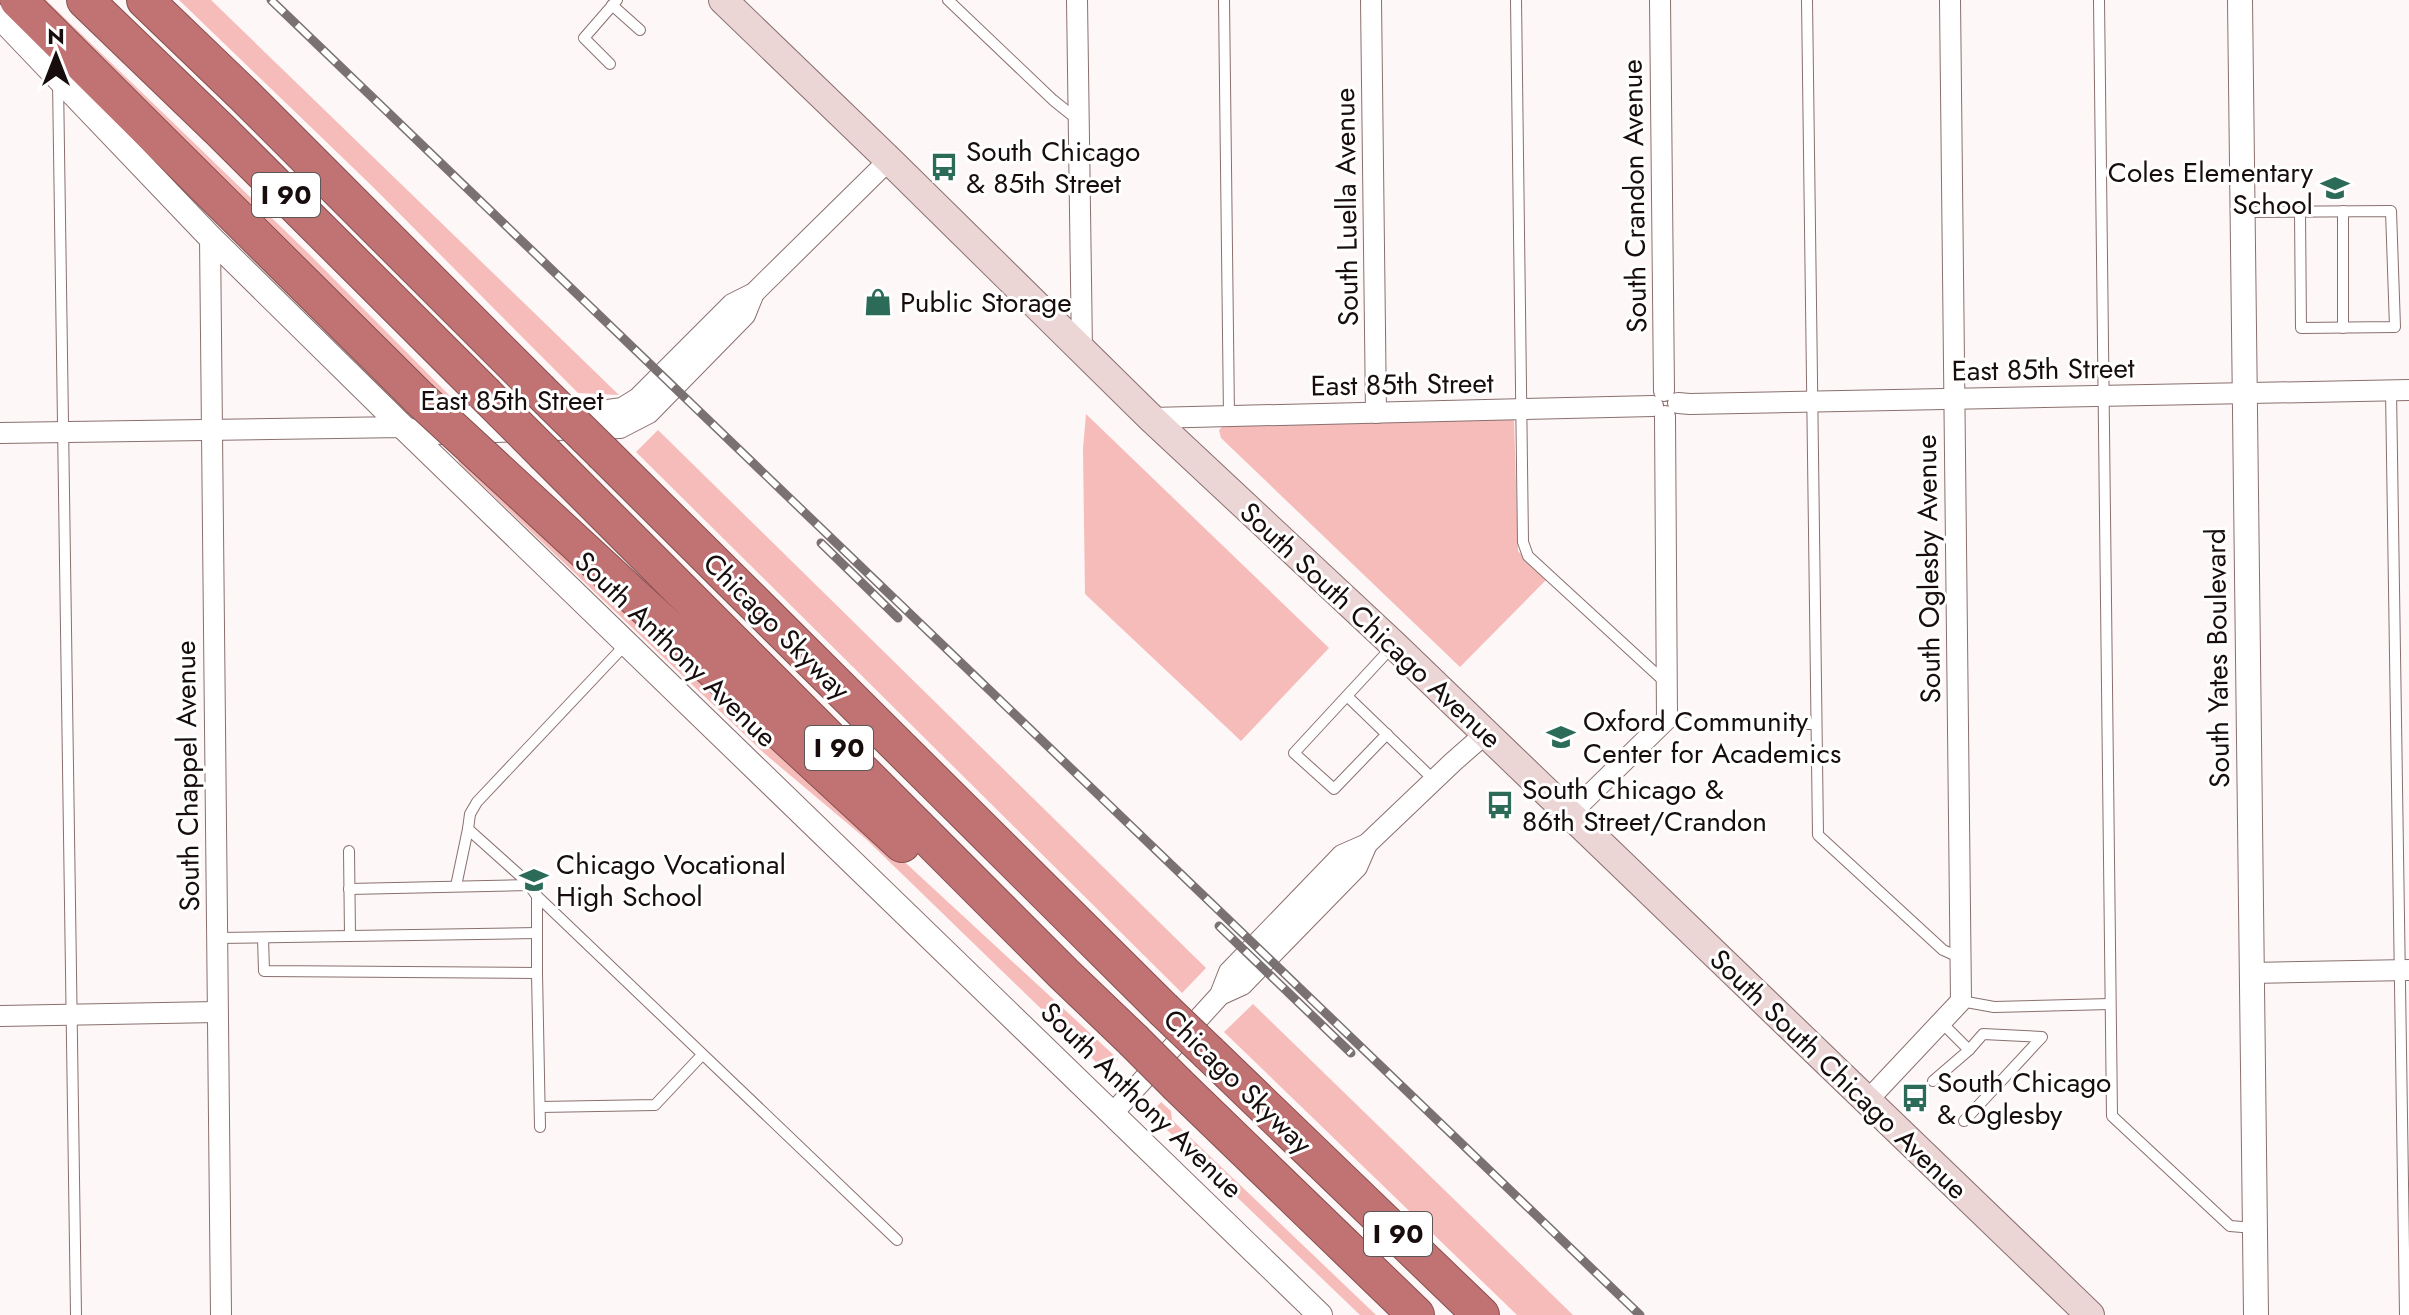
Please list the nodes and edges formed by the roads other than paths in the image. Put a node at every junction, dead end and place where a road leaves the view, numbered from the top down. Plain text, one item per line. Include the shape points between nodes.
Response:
1 (18, 0) edge
2 (85, 0) edge
3 (145, 0) edge
4 (723, 0) edge
5 (948, 0) edge
6 (1077, 0) edge
7 (1224, 0) edge
8 (1371, 0) edge
9 (1516, 0) edge
10 (1660, 0) edge
11 (1807, 0) edge
12 (1950, 0) edge
13 (2099, 0) edge
14 (2240, 0) edge
15 (614, 2) edge
16 (0, 17) edge
17 (640, 30) dead end
18 (610, 64) dead end
19 (58, 75) junction
20 (1078, 120) junction
21 (889, 160) junction
22 (2343, 211) junction
23 (2242, 212) junction
24 (2300, 212) junction
25 (210, 237) junction
26 (2343, 328) junction
27 (1082, 350) junction
28 (2400, 390) edge
29 (2244, 393) junction
30 (2103, 396) junction
31 (1954, 399) junction
32 (1813, 402) junction
33 (1665, 404) junction
34 (1520, 409) junction
35 (411, 412) junction
36 (1376, 413) junction
37 (1229, 416) junction
38 (1151, 418) junction
39 (211, 431) junction
40 (0, 433) edge
41 (64, 433) junction
42 (626, 644) junction
43 (1394, 645) junction
44 (1666, 683) junction
45 (1347, 696) junction
46 (1667, 719) junction
47 (1815, 724) junction
48 (1486, 733) junction
49 (1387, 734) junction
50 (1434, 780) junction
51 (1569, 815) junction
52 (468, 829) junction
53 (349, 851) dead end
54 (529, 885) junction
55 (456, 886) junction
56 (349, 889) junction
57 (537, 896) junction
58 (537, 933) junction
59 (350, 936) junction
60 (217, 938) junction
61 (263, 938) junction
62 (1961, 958) junction
63 (2405, 970) edge
64 (537, 973) junction
65 (2251, 973) junction
66 (1064, 974) junction
67 (1961, 1001) junction
68 (2110, 1004) junction
69 (217, 1012) junction
70 (72, 1015) junction
71 (0, 1016) edge
72 (1941, 1022) junction
73 (1969, 1050) junction
74 (702, 1055) junction
75 (1933, 1081) dead end
76 (1867, 1101) junction
77 (540, 1107) junction
78 (1113, 1113) junction
79 (1964, 1121) dead end
80 (540, 1127) dead end
81 (2255, 1228) junction
82 (897, 1240) dead end
83 (76, 1315) edge
84 (221, 1315) edge
85 (1320, 1315) edge
86 (1416, 1315) edge
87 (1481, 1315) edge
88 (2090, 1315) edge
89 (2256, 1315) edge
90 (2405, 1315) edge

1 - 35 highway
2 - 66 highway, Chicago Skyway / I 90, bridge
3 - 87 highway, Chicago Skyway / I 90, bridge via 1163,1009
4 - 21 main road, South South Chicago Avenue
5 - 20 lane
6 - 20 street
7 - 37 lane
8 - 36 street, South Luella Avenue
9 - 34 lane
10 - 33 street, South Crandon Avenue
11 - 32 lane
12 - 31 street, South Oglesby Avenue
13 - 30 lane
14 - 23 street, South Yates Boulevard
15 - 17 lane
15 - 18 lane via 584,38
16 - 19 street, South Anthony Avenue
19 - 25 street, South Anthony Avenue
19 - 41 lane
20 - 27 street
21 - 27 main road, South South Chicago Avenue
21 - 35 street, East 85th Street via 754,293 732,304 622,408 417,418
22 - 24 lane
22 - 26 lane
22 - 26 lane via 2391,211 2395,327
23 - 24 lane
23 - 29 street, South Yates Boulevard
24 - 26 lane via 2301,328
25 - 35 street, South Anthony Avenue
25 - 39 street, South Chappel Avenue
27 - 38 main road, South South Chicago Avenue
28 - 29 street, East 85th Street
28 - 63 lane
29 - 30 street, East 85th Street
29 - 65 street, South Yates Boulevard
30 - 31 street, East 85th Street
30 - 68 lane
31 - 32 street, East 85th Street
31 - 62 street, South Oglesby Avenue
32 - 33 street, East 85th Street
32 - 47 lane
33 - 34 street, East 85th Street
33 - 44 street, South Crandon Avenue
34 - 36 street, East 85th Street
34 - 44 lane via 1522,536 1528,556
35 - 39 street, East 85th Street
35 - 42 street, South Anthony Avenue
35 - 66 highway, bridge via 483,457 1006,945
36 - 37 street, East 85th Street
37 - 38 street, East 85th Street
38 - 43 main road, South South Chicago Avenue
39 - 41 street, East 85th Street
39 - 60 street, South Chappel Avenue
40 - 41 street, East 85th Street
41 - 70 lane
42 - 52 lane via 477,802
42 - 78 street, South Anthony Avenue
43 - 45 lane
43 - 48 main road, South South Chicago Avenue
44 - 46 street, South Crandon Avenue
45 - 49 lane
45 - 49 lane via 1294,753 1334,789
46 - 47 lane via 1691,724
46 - 51 street
47 - 62 lane via 1818,835 1943,950
48 - 50 street
48 - 51 main road, South South Chicago Avenue
49 - 50 lane
50 - 78 street via 1367,844 1357,867 1242,985 1220,995
51 - 76 main road, South South Chicago Avenue
52 - 54 lane
52 - 55 lane
53 - 56 lane
54 - 55 lane
54 - 57 lane
55 - 56 lane
56 - 59 lane
57 - 58 lane
57 - 74 lane
58 - 59 lane
58 - 64 lane
59 - 61 lane
60 - 61 lane
60 - 69 street, South Chappel Avenue
61 - 64 lane via 264,971
62 - 67 street, South Oglesby Avenue
63 - 65 street
63 - 90 lane
64 - 77 lane
65 - 81 street, South Yates Boulevard
66 - 86 highway, Chicago Skyway / I 90, bridge
67 - 68 lane via 1994,1007
67 - 72 street
68 - 81 lane via 2112,1116 2230,1226
69 - 70 street
69 - 84 street, South Chappel Avenue
70 - 71 street
70 - 83 lane
72 - 73 lane
72 - 76 street
73 - 75 lane
73 - 79 lane via 1983,1034 2042,1037
74 - 77 lane via 655,1105
74 - 82 lane
76 - 88 main road, South South Chicago Avenue
77 - 80 lane
78 - 85 street, South Anthony Avenue
81 - 89 street, South Yates Boulevard

